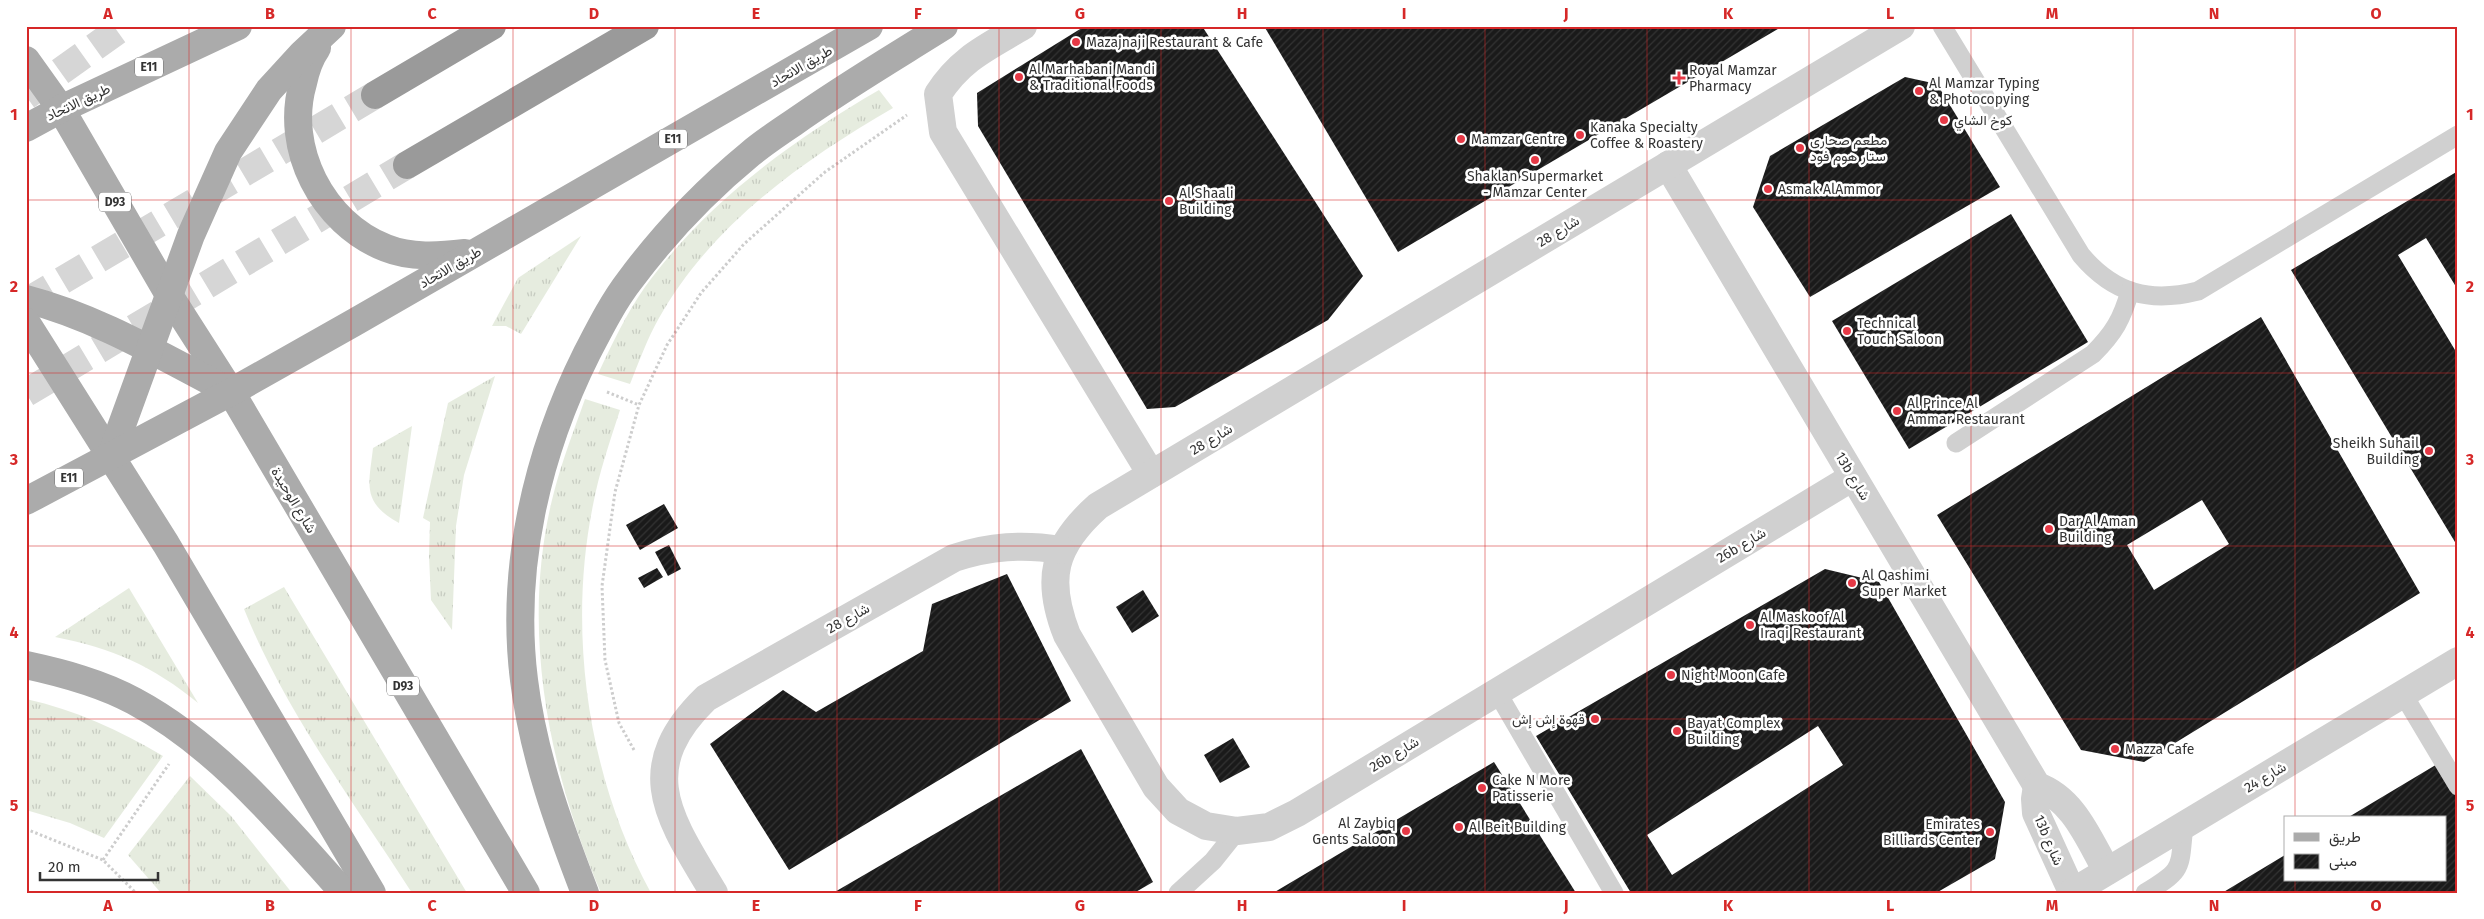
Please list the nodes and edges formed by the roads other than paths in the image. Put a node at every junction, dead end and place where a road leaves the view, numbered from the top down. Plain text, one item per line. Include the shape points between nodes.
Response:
1 (238, 26) edge
2 (333, 26) edge
3 (492, 26) edge
4 (645, 26) edge
5 (869, 26) edge
6 (944, 26) edge
7 (1023, 26) edge
8 (1942, 26) edge
9 (1887, 30) edge
10 (26, 60) edge
11 (375, 95) tunnel mouth
12 (61, 109) junction
13 (26, 128) edge
14 (2458, 135) edge
15 (407, 165) tunnel mouth
16 (1668, 165) junction
17 (476, 252) junction
18 (2130, 291) junction
19 (169, 295) junction
20 (26, 298) edge
21 (26, 322) edge
22 (150, 350) junction
23 (231, 392) junction
24 (1956, 443) dead end
25 (111, 455) junction
26 (1151, 474) junction
27 (1854, 477) junction
28 (26, 501) edge
29 (1062, 550) junction
30 (2458, 661) edge
31 (26, 665) edge
32 (1497, 692) junction
33 (2403, 694) junction
34 (2037, 786) junction
35 (2458, 786) edge
36 (2184, 825) junction
37 (1237, 831) junction
38 (2107, 871) junction
39 (1184, 891) edge
40 (344, 893) edge
41 (372, 893) edge
42 (526, 893) edge
43 (585, 893) edge
44 (714, 893) edge
45 (1614, 893) edge
46 (2072, 893) edge
47 (2145, 893) edge

1 - 12 main road, طريق الاتحاد / E11
2 - 17 main road via 310,58 297,102 300,147 317,190 346,225 386,248 430,257
2 - 19 main road via 276,83 241,129 191,235
3 - 11 highway
4 - 15 highway
5 - 17 main road, طريق الاتحاد / E11
6 - 43 main road via 826,100 751,152 686,212 629,281 574,378 548,447 529,523 521,601 523,679 537,756
7 - 26 street via 966,60 950,76 938,94 943,132
8 - 18 lane via 2081,256 2094,271
9 - 16 street, شارع 28
10 - 12 main road, D93
12 - 13 main road, طريق الاتحاد / E11
12 - 19 main road, شارع الوحيدة / D93
14 - 18 lane via 2198,291 2176,297 2153,297
16 - 26 street, شارع 28
16 - 27 street, 13b شارع
17 - 23 main road, طريق الاتحاد / E11
18 - 24 lane via 2123,315 2111,337 2093,354
19 - 22 main road
19 - 23 main road, شارع الوحيدة / D93
20 - 22 main road via 59,307 108,327
21 - 25 main road
22 - 23 main road
22 - 25 main road
23 - 25 main road, طريق الاتحاد / E11
23 - 42 main road, شارع الوحيدة / D93
25 - 28 main road, طريق الاتحاد / E11
25 - 41 main road
26 - 29 street, شارع 28 via 1098,506 1076,525
27 - 32 street, 26b شارع
27 - 34 street, 13b شارع
29 - 37 street, 26b شارع via 1054,579 1056,608 1067,635 1156,787 1178,810 1206,826
29 - 44 street, شارع 28 via 1018,546 954,558 706,698 685,718 671,743 664,772 666,801 676,828
30 - 33 street, شارع 24
31 - 40 main road via 73,676 134,701 189,736 275,817
32 - 37 street, 26b شارع via 1297,813 1269,827
32 - 45 lane
33 - 35 lane
33 - 36 street, شارع 24
34 - 38 street, 13b شارع via 2050,791 2071,809
34 - 46 street, 13b شارع via 2036,813
36 - 38 street, شارع 24
36 - 47 lane via 2180,865 2176,872
37 - 39 lane
38 - 46 street, شارع 24

